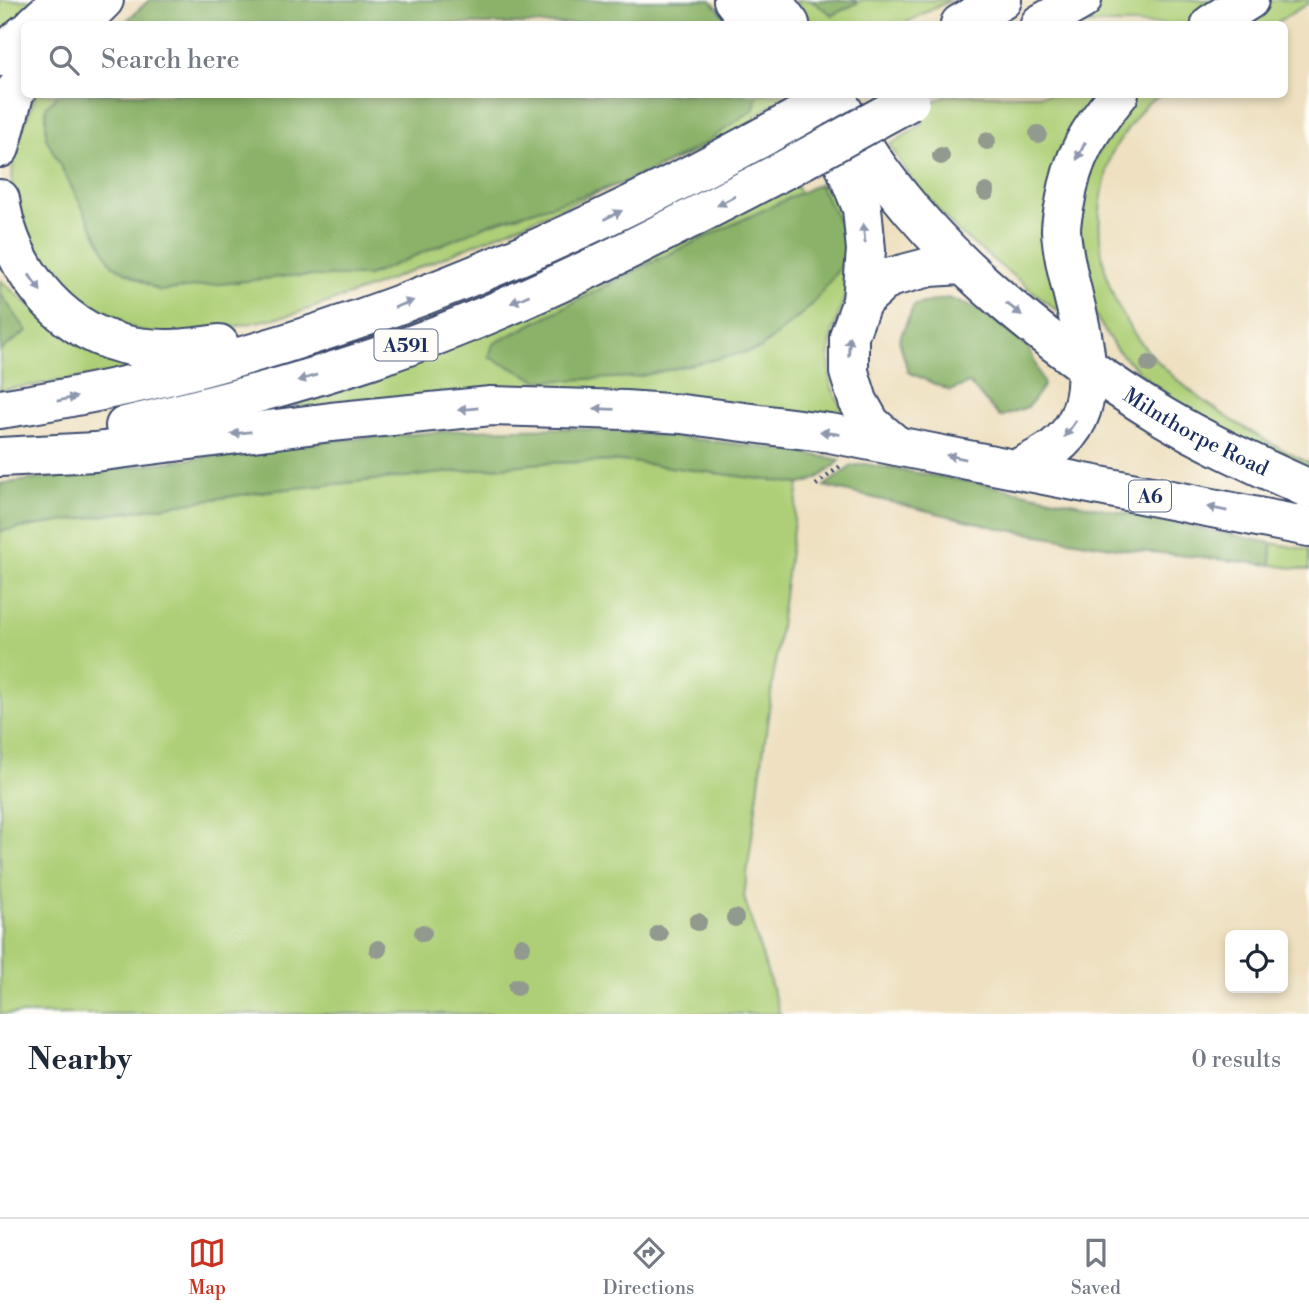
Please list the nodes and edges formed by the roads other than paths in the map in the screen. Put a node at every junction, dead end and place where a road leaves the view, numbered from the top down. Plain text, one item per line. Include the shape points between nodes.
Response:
1 (61, 0) edge
2 (104, 0) edge
3 (733, 0) edge
4 (772, 0) edge
5 (1002, 0) edge
6 (1082, 0) edge
7 (1249, 0) edge
8 (38, 21) edge
9 (83, 21) edge
10 (750, 21) edge
11 (788, 21) edge
12 (965, 21) edge
13 (1045, 21) edge
14 (1215, 21) edge
15 (21, 37) edge
16 (0, 57) edge
17 (21, 84) edge
18 (804, 98) edge
19 (832, 98) edge
20 (835, 98) edge
21 (915, 98) edge
22 (1116, 98) edge
23 (0, 148) edge
24 (0, 199) edge
25 (961, 265) junction
26 (862, 300) junction
27 (357, 321) junction
28 (1087, 365) junction
29 (0, 410) edge
30 (897, 446) junction
31 (0, 449) edge
32 (0, 457) edge
33 (1016, 469) junction
34 (1309, 489) edge
35 (1309, 527) edge

1 - 8 highway
2 - 9 highway
3 - 10 highway
4 - 11 highway
5 - 12 highway
6 - 13 highway
7 - 14 highway
15 - 16 highway
17 - 23 highway via 15,91
26 -> 18 highway via 866,250 862,208 840,154
27 -> 19 highway, A591, bridge via 601,221
20 - 25 highway via 879,169
21 -> 31 highway, A591, bridge via 665,233 519,300 373,358 211,407
22 -> 28 highway via 1093,126 1069,174 1061,229
24 -> 27 highway via 9,237 39,292 87,330 121,343 184,350
25 - 26 highway via 888,278
25 -> 28 highway
30 -> 26 highway via 871,424 849,372 849,336
29 -> 27 highway, A591 via 194,370
28 -> 33 highway via 1083,405 1072,428 1055,447
28 - 34 highway, Milnthorpe Road via 1161,416
30 -> 32 highway via 682,414 491,406 95,452
33 -> 30 highway
35 -> 33 highway, A6

